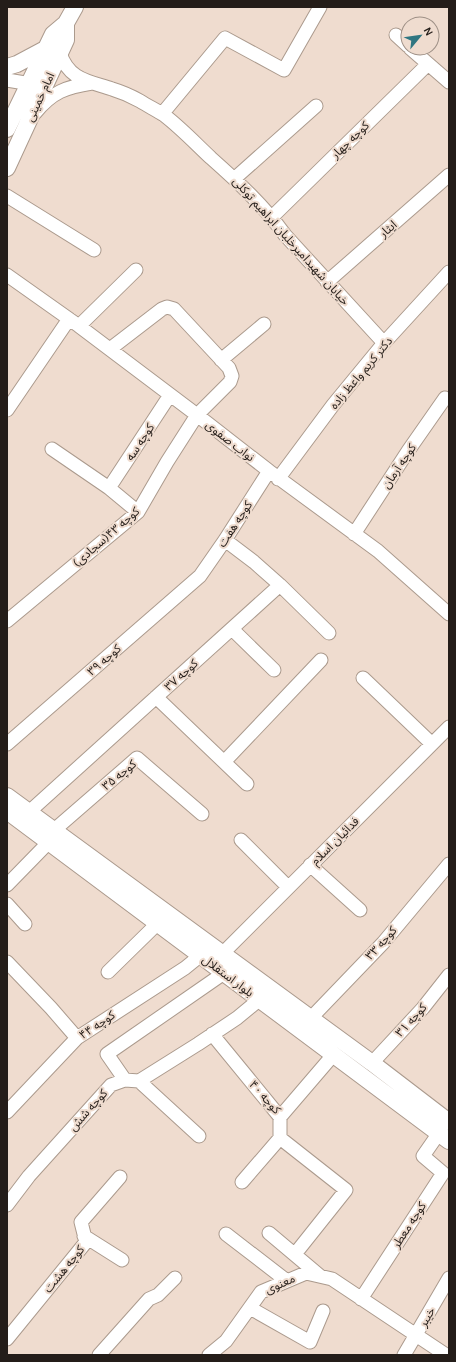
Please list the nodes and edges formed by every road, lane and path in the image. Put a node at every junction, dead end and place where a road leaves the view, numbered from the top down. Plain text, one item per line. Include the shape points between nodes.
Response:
1 (75, 7) edge
2 (320, 7) edge
3 (396, 35) dead end
4 (400, 39) edge
5 (54, 50) junction
6 (419, 56) edge
7 (428, 64) junction
8 (7, 67) edge
9 (7, 80) edge
10 (449, 82) edge
11 (29, 83) junction
12 (92, 84) junction
13 (45, 86) junction
14 (316, 106) dead end
15 (162, 114) junction
16 (30, 119) junction
17 (7, 129) edge
18 (7, 168) edge
19 (449, 176) edge
20 (234, 179) junction
21 (7, 196) edge
22 (272, 217) junction
23 (94, 250) dead end
24 (136, 270) dead end
25 (449, 272) edge
26 (7, 275) edge
27 (327, 282) junction
28 (74, 323) junction
29 (264, 324) dead end
30 (384, 343) junction
31 (110, 349) junction
32 (221, 360) junction
33 (170, 395) junction
34 (445, 398) dead end
35 (7, 410) edge
36 (197, 415) junction
37 (52, 449) dead end
38 (273, 475) junction
39 (109, 488) junction
40 (138, 512) junction
41 (354, 534) junction
42 (225, 540) junction
43 (200, 576) joint
44 (280, 585) junction
45 (449, 614) edge
46 (7, 621) edge
47 (232, 629) junction
48 (329, 633) dead end
49 (321, 660) dead end
50 (274, 670) dead end
51 (363, 678) dead end
52 (156, 697) junction
53 (449, 727) edge
54 (7, 744) edge
55 (432, 744) junction
56 (224, 762) junction
57 (247, 784) dead end
58 (7, 796) edge
59 (7, 811) edge
60 (29, 812) junction
61 (202, 814) dead end
62 (51, 836) junction
63 (241, 840) dead end
64 (449, 864) edge
65 (310, 865) junction
66 (7, 885) edge
67 (288, 887) junction
68 (7, 904) edge
69 (360, 910) dead end
70 (158, 923) junction
71 (25, 924) dead end
72 (215, 961) junction
73 (7, 962) edge
74 (108, 972) dead end
75 (449, 975) edge
76 (260, 999) junction
77 (310, 1020) junction
78 (212, 1034) junction
79 (77, 1038) junction
80 (334, 1054) junction
81 (372, 1063) junction
82 (125, 1080) junction
83 (139, 1081) junction
84 (7, 1112) edge
85 (280, 1117) junction
86 (446, 1132) edge
87 (198, 1136) dead end
88 (280, 1138) junction
89 (120, 1177) dead end
90 (242, 1182) dead end
91 (7, 1205) edge
92 (269, 1233) dead end
93 (226, 1234) dead end
94 (84, 1236) junction
95 (295, 1254) junction
96 (122, 1260) dead end
97 (175, 1278) dead end
98 (326, 1278) junction
99 (449, 1278) edge
100 (287, 1281) junction
101 (362, 1299) junction
102 (250, 1308) junction
103 (323, 1311) dead end
104 (416, 1335) junction
105 (7, 1339) edge
106 (449, 1350) edge
107 (99, 1355) edge
108 (209, 1355) edge
109 (404, 1355) edge
110 (446, 1355) edge

1 - 5 main road, امام خمینی via 66,23 66,40
2 - 15 street via 284,70 225,38
3 - 4 street
5 - 8 main road
5 - 11 main road, امام خمینی
5 - 12 street via 67,68
5 - 13 main road, امام خمینی
6 - 7 street
7 - 10 street
7 - 22 street, کوچه چهار
9 - 11 street
11 - 13 street
11 - 17 main road, امام خمینی
12 - 15 street, خیابان شهیدامیرخلبان ابراهیم توکلی via 127,94
12 - 16 street via 71,86 55,94 42,104
13 - 16 main road, امام خمینی
14 - 20 street
15 - 20 street, خیابان شهیدامیرخلبان ابراهیم توکلی
16 - 18 main road, امام خمینی
19 - 27 street, ایثار
20 - 22 street, خیابان شهیدامیرخلبان ابراهیم توکلی
21 - 23 street
22 - 27 street, خیابان شهیدامیرخلبان ابراهیم توکلی
24 - 28 street
25 - 30 street, دکتر کریم واعظ زاده
26 - 28 street, نواب صفوی
27 - 30 street, خیابان شهیدامیرخلبان ابراهیم توکلی
28 - 31 street, نواب صفوی
28 - 35 street
29 - 32 street
30 - 38 street, دکتر کریم واعظ زاده
31 - 32 street via 167,307 174,309
31 - 33 street, نواب صفوی
32 - 36 street, کوچه ۴۳(سجادی) via 229,368 232,376 230,382
33 - 36 street, نواب صفوی
33 - 39 street, کوچه سه
34 - 41 street, کوچه آرمان
36 - 38 street, نواب صفوی
36 - 40 street, کوچه ۴۳(سجادی)
37 - 39 street
38 - 41 street, نواب صفوی
38 - 42 street, کوچه هفت
39 - 40 street
40 - 46 street, کوچه ۴۳(سجادی)
41 - 45 street, نواب صفوی via 378,551
42 - 43 street, کوچه هفت
42 - 44 street
43 - 54 street, کوچه ۳۹
44 - 47 street, کوچه ۳۷
44 - 48 street
47 - 50 street
47 - 52 street, کوچه ۳۷
49 - 56 street
51 - 55 street
52 - 56 street
52 - 60 street, کوچه ۳۷
53 - 55 street, فدائیان اسلام
55 - 65 street, فدائیان اسلام
56 - 57 street
58 - 60 main road, بلوار استقلال
59 - 62 main road, بلوار استقلال
60 - 62 main road, بلوار استقلال
61 - 62 street, کوچه ۳۵ via 137,758
62 - 66 street
62 - 70 main road, بلوار استقلال
62 - 72 main road, بلوار استقلال
63 - 67 street
64 - 77 street, کوچه ۳۳ via 383,942
65 - 67 street, فدائیان اسلام
65 - 69 street
67 - 72 street, فدائیان اسلام
68 - 71 street
70 - 72 main road, بلوار استقلال
70 - 74 street
72 - 76 main road, بلوار استقلال
72 - 77 main road, بلوار استقلال
72 - 79 street, کوچه ۴۴ via 185,968
72 - 82 street via 107,1054
73 - 79 street
75 - 81 street, کوچه ۳۱ via 423,1008
76 - 78 street
76 - 80 main road, بلوار استقلال
77 - 81 main road, بلوار استقلال
78 - 83 street
78 - 85 street, کوچه ۴۰
79 - 84 street, کوچه ۴۴
80 - 85 street, کوچه ۴۰
80 - 86 main road, بلوار استقلال
81 - 86 main road, بلوار استقلال
82 - 83 street
82 - 91 street, کوچه شش via 111,1085 29,1176
83 - 87 street
85 - 88 street
86 - 101 street, کوچه معطر via 422,1156 443,1173
88 - 90 street
88 - 95 street via 346,1190
89 - 94 street, کوچه هشت via 81,1222
92 - 95 street
93 - 100 street
94 - 96 street
94 - 105 street, کوچه هشت via 86,1242
95 - 98 street
97 - 107 street via 158,1295 149,1299
98 - 100 street, معنوی via 306,1273
98 - 101 street
99 - 104 street, خیبر
100 - 102 street, معنوی via 261,1292
101 - 104 street
102 - 103 street via 310,1342
102 - 108 street, معنوی via 226,1341
104 - 109 street, خیبر
104 - 110 street
106 - 110 street

